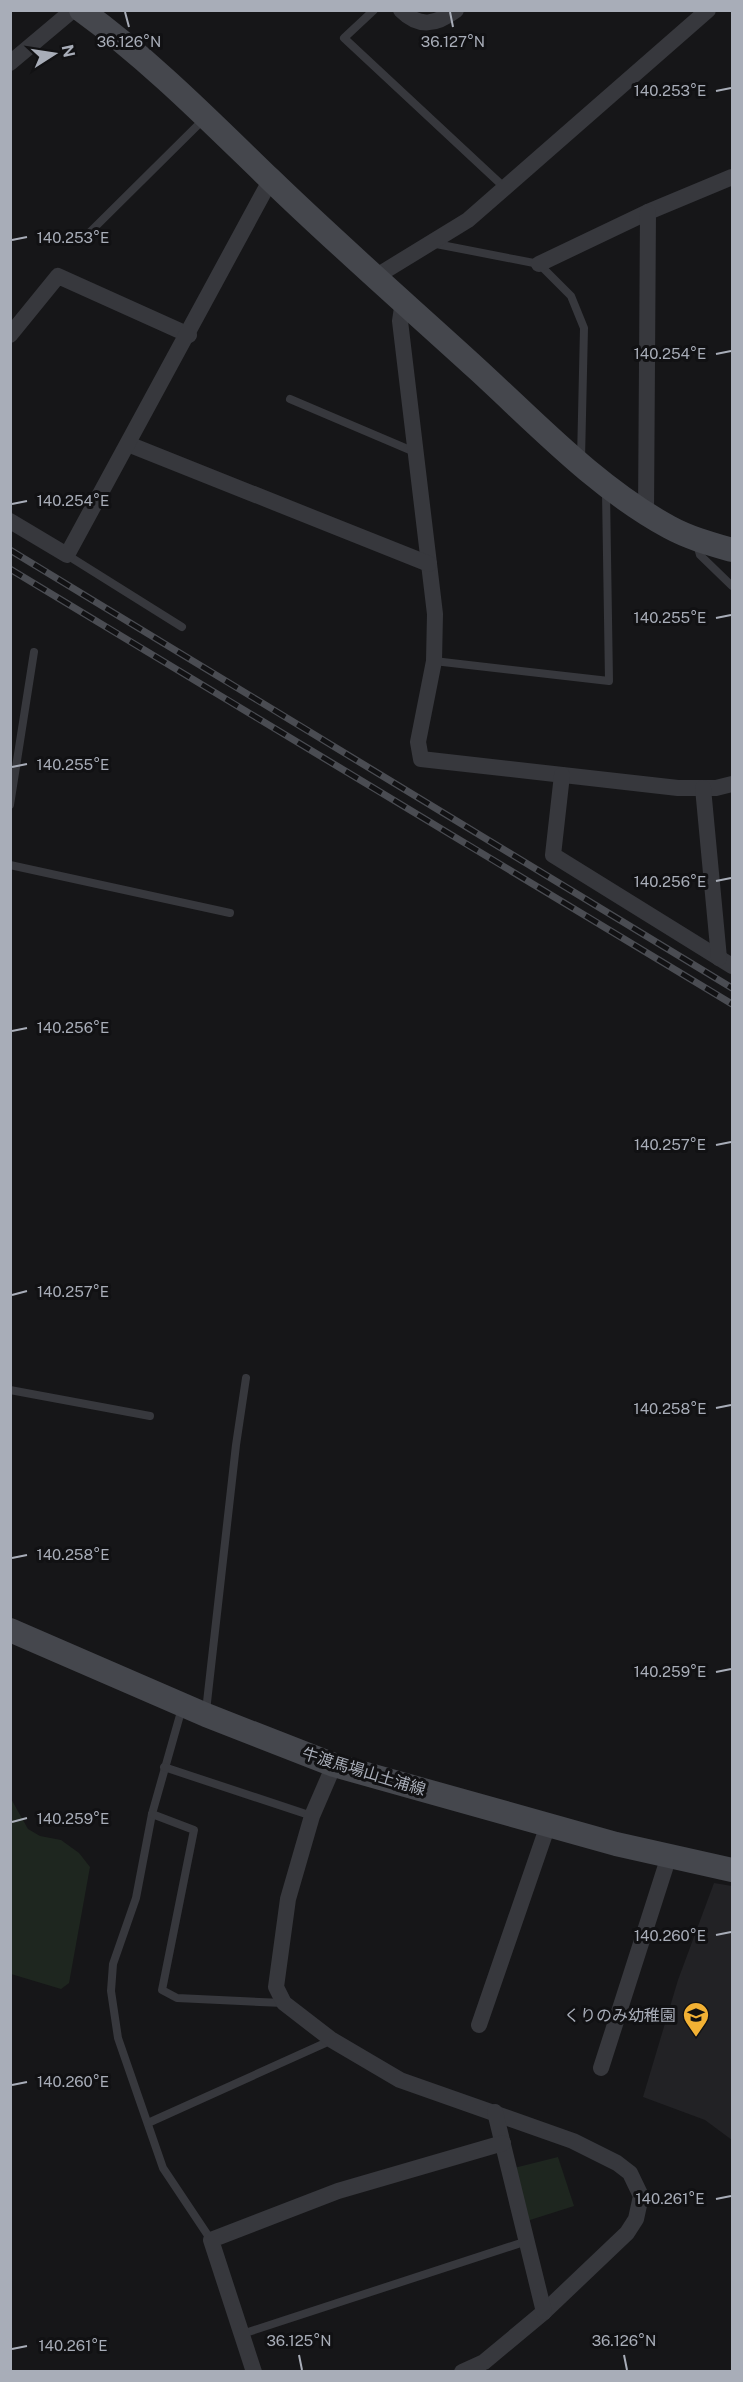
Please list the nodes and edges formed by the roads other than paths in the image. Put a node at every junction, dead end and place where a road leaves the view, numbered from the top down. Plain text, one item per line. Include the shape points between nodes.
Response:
1 (73, 10) edge
2 (81, 10) edge
3 (374, 10) edge
4 (401, 10) edge
5 (456, 10) edge
6 (708, 10) edge
7 (10, 63) edge
8 (207, 115) junction
9 (732, 177) edge
10 (271, 179) junction
11 (505, 188) junction
12 (648, 212) junction
13 (90, 232) dead end
14 (431, 243) junction
15 (539, 264) junction
16 (375, 277) junction
17 (403, 301) junction
18 (10, 335) edge
19 (189, 335) junction
20 (290, 399) dead end
21 (128, 444) junction
22 (418, 453) junction
23 (581, 464) junction
24 (606, 484) junction
25 (646, 513) junction
26 (10, 521) edge
27 (696, 539) junction
28 (732, 550) edge
29 (67, 555) junction
30 (429, 564) junction
31 (732, 586) edge
32 (182, 627) dead end
33 (34, 652) dead end
34 (434, 661) junction
35 (562, 775) junction
36 (732, 784) edge
37 (703, 788) junction
38 (10, 805) edge
39 (10, 866) edge
40 (230, 913) dead end
41 (726, 962) edge
42 (246, 1378) dead end
43 (10, 1389) edge
44 (150, 1416) dead end
45 (10, 1630) edge
46 (183, 1705) junction
47 (206, 1715) junction
48 (334, 1765) junction
49 (165, 1767) junction
50 (152, 1814) junction
51 (312, 1816) junction
52 (548, 1825) junction
53 (669, 1856) junction
54 (732, 1870) edge
55 (284, 2003) junction
56 (479, 2025) dead end
57 (332, 2040) junction
58 (601, 2068) dead end
59 (495, 2112) junction
60 (148, 2123) junction
61 (503, 2143) junction
62 (211, 2240) junction
63 (527, 2241) junction
64 (544, 2312) junction
65 (242, 2334) junction
66 (254, 2372) edge
67 (462, 2372) edge

1 - 7 street
2 - 8 street
3 - 11 lane via 344,38
4 - 5 street via 415,23 439,19
6 - 11 street
8 - 10 street
8 - 13 lane
9 - 12 street
10 - 16 street
10 - 19 street
11 - 14 street via 468,220
12 - 15 street
12 - 25 street
14 - 15 lane
14 - 16 street
15 - 23 lane via 571,297 584,328
16 - 17 street
17 - 22 street via 400,321
17 - 23 street
18 - 19 street via 58,276
19 - 21 street
20 - 22 lane
21 - 29 street
21 - 30 street
22 - 30 street
23 - 24 street
24 - 25 street
24 - 34 lane via 609,681
25 - 27 street
26 - 29 street
27 - 28 street
27 - 31 lane via 700,555
29 - 32 lane
30 - 34 street via 435,614
33 - 38 lane
34 - 35 street via 418,742 421,759
35 - 37 street
35 - 41 street via 553,855
36 - 37 street
37 - 41 street
39 - 40 lane
42 - 47 lane
43 - 44 lane
45 - 46 street, 牛渡馬場山土浦線
46 - 47 street, 牛渡馬場山土浦線
46 - 49 lane
47 - 48 street, 牛渡馬場山土浦線
48 - 51 street
48 - 52 street, 牛渡馬場山土浦線
49 - 50 lane
49 - 51 lane
50 - 55 lane via 194,1830 162,1990 177,1998
50 - 60 lane via 136,1898 113,1965 111,1990 118,2038
51 - 55 street via 288,1899 276,1987
52 - 53 street, 牛渡馬場山土浦線
52 - 56 street
53 - 54 street, 牛渡馬場山土浦線
53 - 58 street
55 - 57 street
57 - 59 street via 400,2080
57 - 60 lane
59 - 61 street
59 - 64 street via 573,2141 616,2163 630,2173 641,2196 636,2219 627,2233
60 - 62 lane via 164,2168
61 - 62 street via 338,2191
61 - 63 street
62 - 65 street
63 - 64 street
63 - 65 lane
64 - 67 street via 484,2362
65 - 66 street

